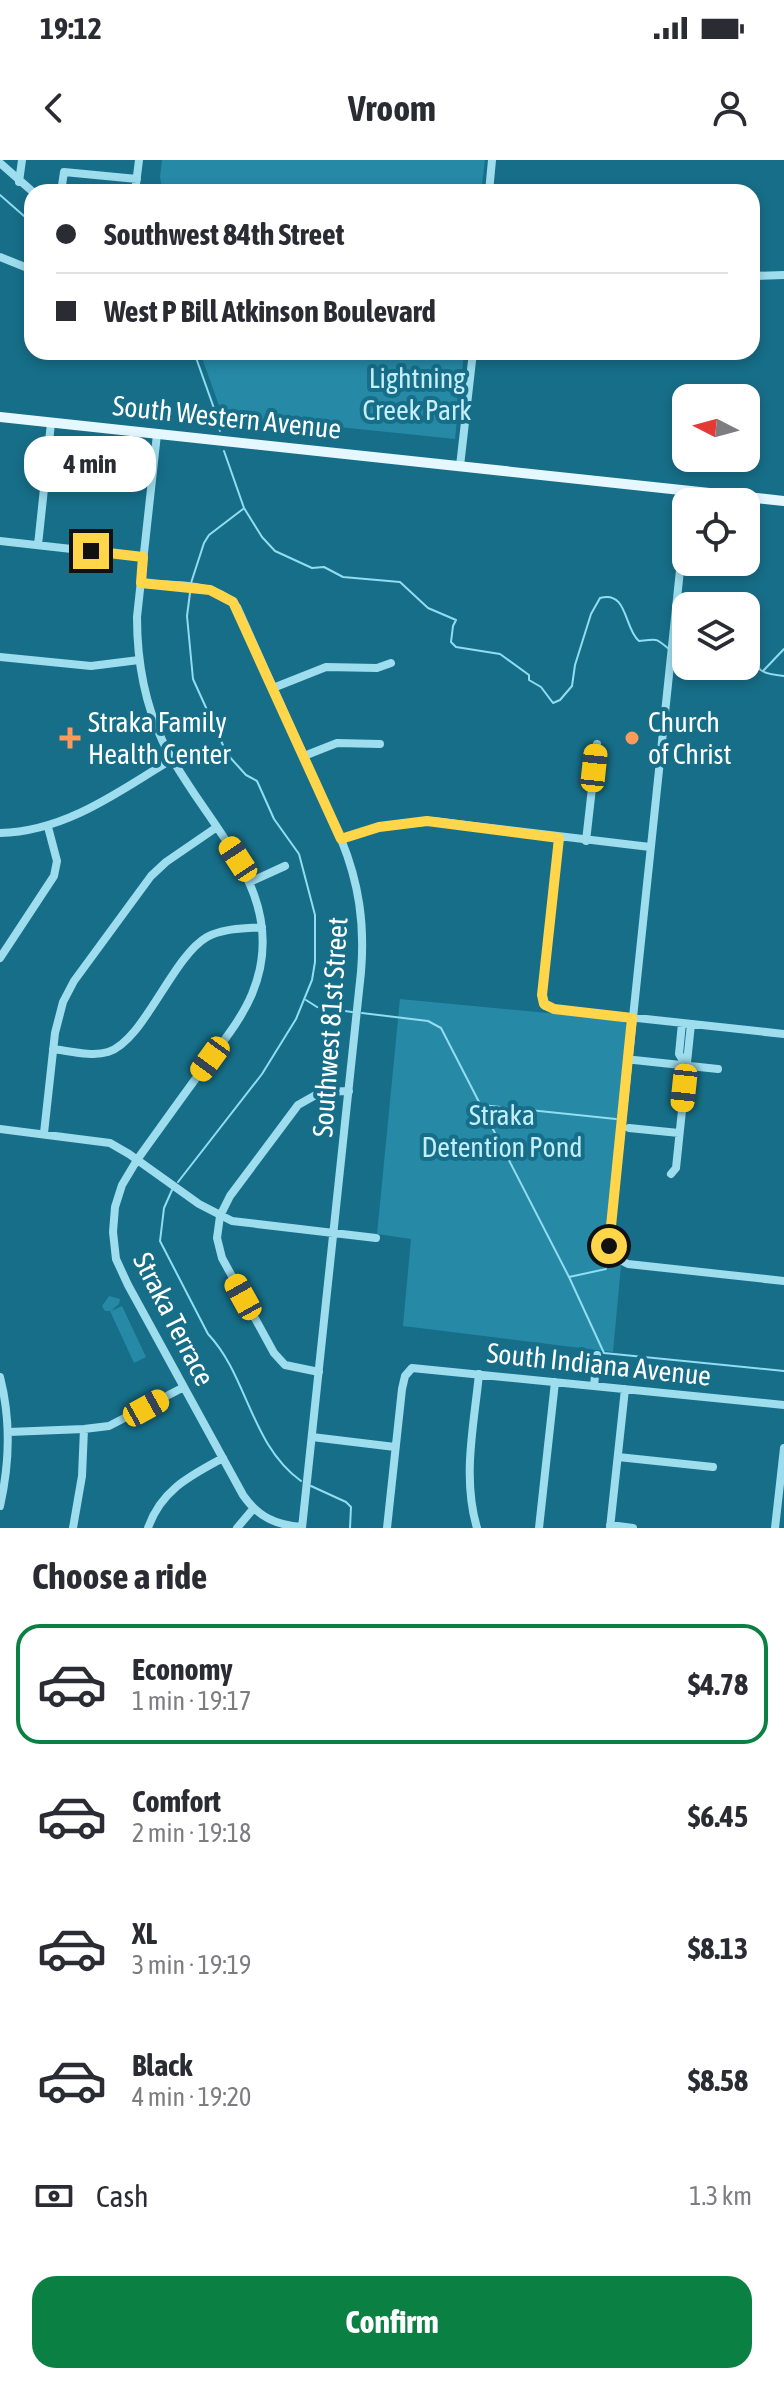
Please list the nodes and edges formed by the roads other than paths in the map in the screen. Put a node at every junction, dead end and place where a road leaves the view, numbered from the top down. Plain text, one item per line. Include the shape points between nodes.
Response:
1 (22, 160) edge
2 (139, 160) edge
3 (492, 160) edge
4 (0, 163) edge
5 (137, 179) junction
6 (19, 182) junction
7 (62, 184) edge
8 (136, 184) edge
9 (490, 184) edge
10 (24, 186) edge
11 (0, 257) edge
12 (24, 267) edge
13 (784, 275) edge
14 (760, 276) edge
15 (472, 360) edge
16 (0, 417) edge
17 (51, 423) junction
18 (157, 434) junction
19 (460, 466) junction
20 (672, 494) edge
21 (760, 500) edge
22 (784, 501) edge
23 (0, 541) edge
24 (38, 545) junction
25 (143, 557) junction
26 (679, 576) edge
27 (141, 583) junction
28 (0, 657) edge
29 (139, 660) junction
30 (391, 663) dead end
31 (273, 688) junction
32 (380, 744) dead end
33 (597, 744) dead end
34 (304, 756) junction
35 (172, 759) junction
36 (48, 827) junction
37 (217, 827) junction
38 (0, 833) edge
39 (559, 838) junction
40 (341, 839) junction
41 (586, 841) junction
42 (650, 847) junction
43 (285, 866) dead end
44 (250, 882) junction
45 (262, 927) junction
46 (0, 958) edge
47 (632, 1018) junction
48 (687, 1023) junction
49 (784, 1034) edge
50 (53, 1049) junction
51 (634, 1060) dead end
52 (686, 1065) junction
53 (718, 1069) dead end
54 (349, 1091) junction
55 (629, 1128) dead end
56 (0, 1129) edge
57 (44, 1133) junction
58 (679, 1133) junction
59 (137, 1160) junction
60 (671, 1174) dead end
61 (220, 1216) junction
62 (334, 1234) junction
63 (376, 1238) dead end
64 (784, 1281) edge
65 (597, 1355) dead end
66 (319, 1372) junction
67 (479, 1374) junction
68 (0, 1377) edge
69 (555, 1382) junction
70 (594, 1386) junction
71 (184, 1387) junction
72 (625, 1389) junction
73 (784, 1405) edge
74 (84, 1429) junction
75 (9, 1432) junction
76 (312, 1437) junction
77 (395, 1447) junction
78 (784, 1448) edge
79 (618, 1457) junction
80 (223, 1458) junction
81 (713, 1467) dead end
82 (0, 1506) edge
83 (253, 1509) junction
84 (302, 1527) edge
85 (610, 1527) edge
86 (73, 1528) edge
87 (148, 1528) edge
88 (237, 1528) edge
89 (387, 1528) edge
90 (477, 1528) edge
91 (539, 1528) edge
92 (633, 1528) edge
93 (775, 1528) edge

1 - 6 street
2 - 5 street
3 - 9 street
4 - 6 street
5 - 7 street via 64,172
5 - 8 street
6 - 10 street
11 - 12 street
13 - 14 street
15 - 19 street
16 - 17 main road, South Western Avenue
17 - 18 main road, South Western Avenue
17 - 24 street
18 - 19 main road, South Western Avenue
18 - 25 street, Straka Terrace
19 - 20 main road, South Western Avenue
21 - 22 main road, South Western Avenue
23 - 24 street
24 - 25 street
25 - 27 street, Straka Terrace
26 - 42 street
27 - 29 street, Straka Terrace
27 - 31 street, Southwest 81st Street via 210,590 230,599
28 - 29 street via 91,666
29 - 35 street, Straka Terrace via 149,708
30 - 31 street via 377,668 326,667
31 - 34 street, Southwest 81st Street
32 - 34 street via 337,743
33 - 41 street
34 - 40 street, Southwest 81st Street
35 - 36 street
35 - 37 street, Straka Terrace
36 - 38 street
36 - 46 street via 56,856 54,876
37 - 44 street, Straka Terrace
37 - 50 street via 166,862 135,895 68,992
39 - 40 street via 427,821
39 - 41 street
39 - 47 street via 545,1006
40 - 54 street, Southwest 81st Street via 358,888 363,930
41 - 42 street
42 - 47 street
43 - 44 street
44 - 45 street, Straka Terrace
45 - 50 street via 202,940 116,1049 97,1054
45 - 59 street, Straka Terrace via 261,962 246,1007
47 - 48 street
47 - 64 street via 609,1241 614,1257 628,1264
48 - 49 street
48 - 52 street via 679,1054
50 - 57 street
51 - 52 street
52 - 53 street
52 - 58 street
54 - 61 street via 321,1092 298,1105
54 - 62 street, Southwest 81st Street
55 - 58 street
56 - 57 street
57 - 59 street via 102,1141
58 - 60 street
59 - 61 street
59 - 71 street, Straka Terrace via 115,1207 115,1254
61 - 62 street via 244,1224
61 - 66 street via 217,1238 222,1258 274,1353 285,1365
62 - 63 street
62 - 66 street, Southwest 81st Street
65 - 70 street
66 - 76 street, Southwest 81st Street
67 - 69 street, South Indiana Avenue
67 - 77 street, South Indiana Avenue via 409,1370
67 - 90 street via 468,1482
68 - 75 street
69 - 70 street, South Indiana Avenue
69 - 91 street
70 - 72 street, South Indiana Avenue
71 - 74 street via 117,1423
71 - 80 street, Straka Terrace
72 - 73 street, South Indiana Avenue
72 - 79 street
74 - 75 street
74 - 86 street
75 - 82 street
76 - 77 street
76 - 84 street, Southwest 81st Street
77 - 89 street
78 - 93 street
79 - 81 street
79 - 85 street
80 - 83 street, Straka Terrace
80 - 87 street via 174,1487
83 - 84 street via 275,1522
83 - 88 street
85 - 92 street

